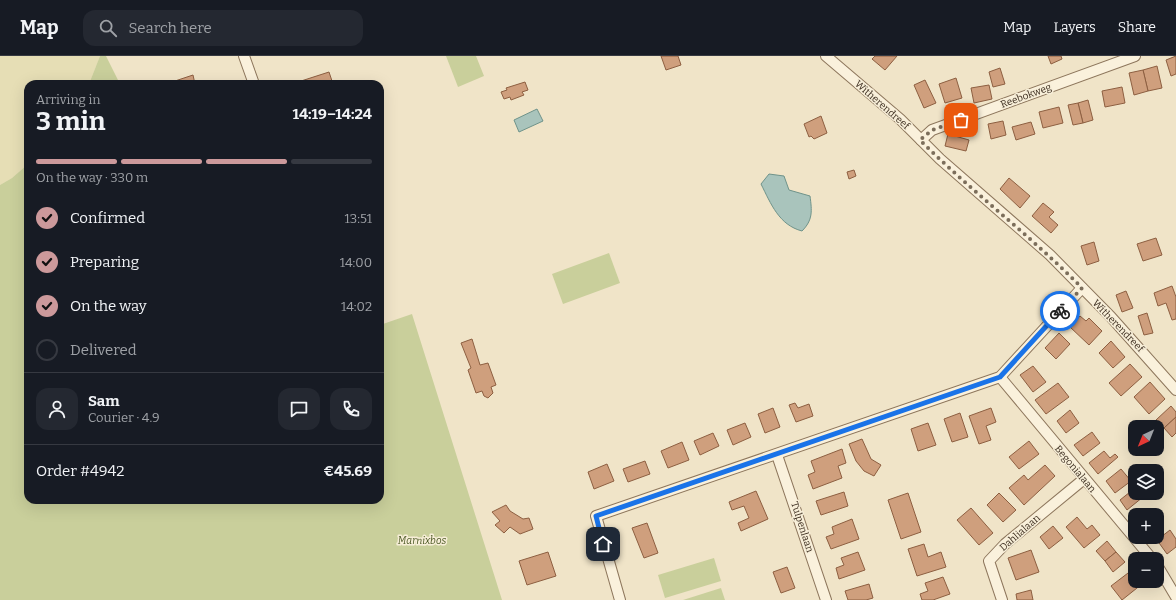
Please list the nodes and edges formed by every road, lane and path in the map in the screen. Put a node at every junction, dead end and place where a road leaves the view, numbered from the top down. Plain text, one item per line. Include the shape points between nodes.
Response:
1 (244, 56) edge
2 (826, 56) edge
3 (1135, 56) edge
4 (253, 80) edge
5 (920, 140) junction
6 (1082, 288) junction
7 (1000, 377) junction
8 (1176, 390) edge
9 (778, 455) junction
10 (1084, 479) junction
11 (1146, 552) edge
12 (1164, 577) edge
13 (1176, 597) edge
14 (620, 600) edge
15 (826, 600) edge
16 (1002, 600) edge

1 - 4 street
2 - 5 street, Witherendreef via 900,119
3 - 5 street, Reebokweg via 932,130
5 - 6 street, Witherendreef via 1050,256
6 - 7 street
6 - 8 street, Witherendreef
7 - 9 street
7 - 10 street, Begonialaan
9 - 14 street via 596,516
9 - 15 street, Tulpenlaan
10 - 11 street, Begonialaan
10 - 16 street, Dahlialaan via 1005,544 989,561
12 - 13 street

